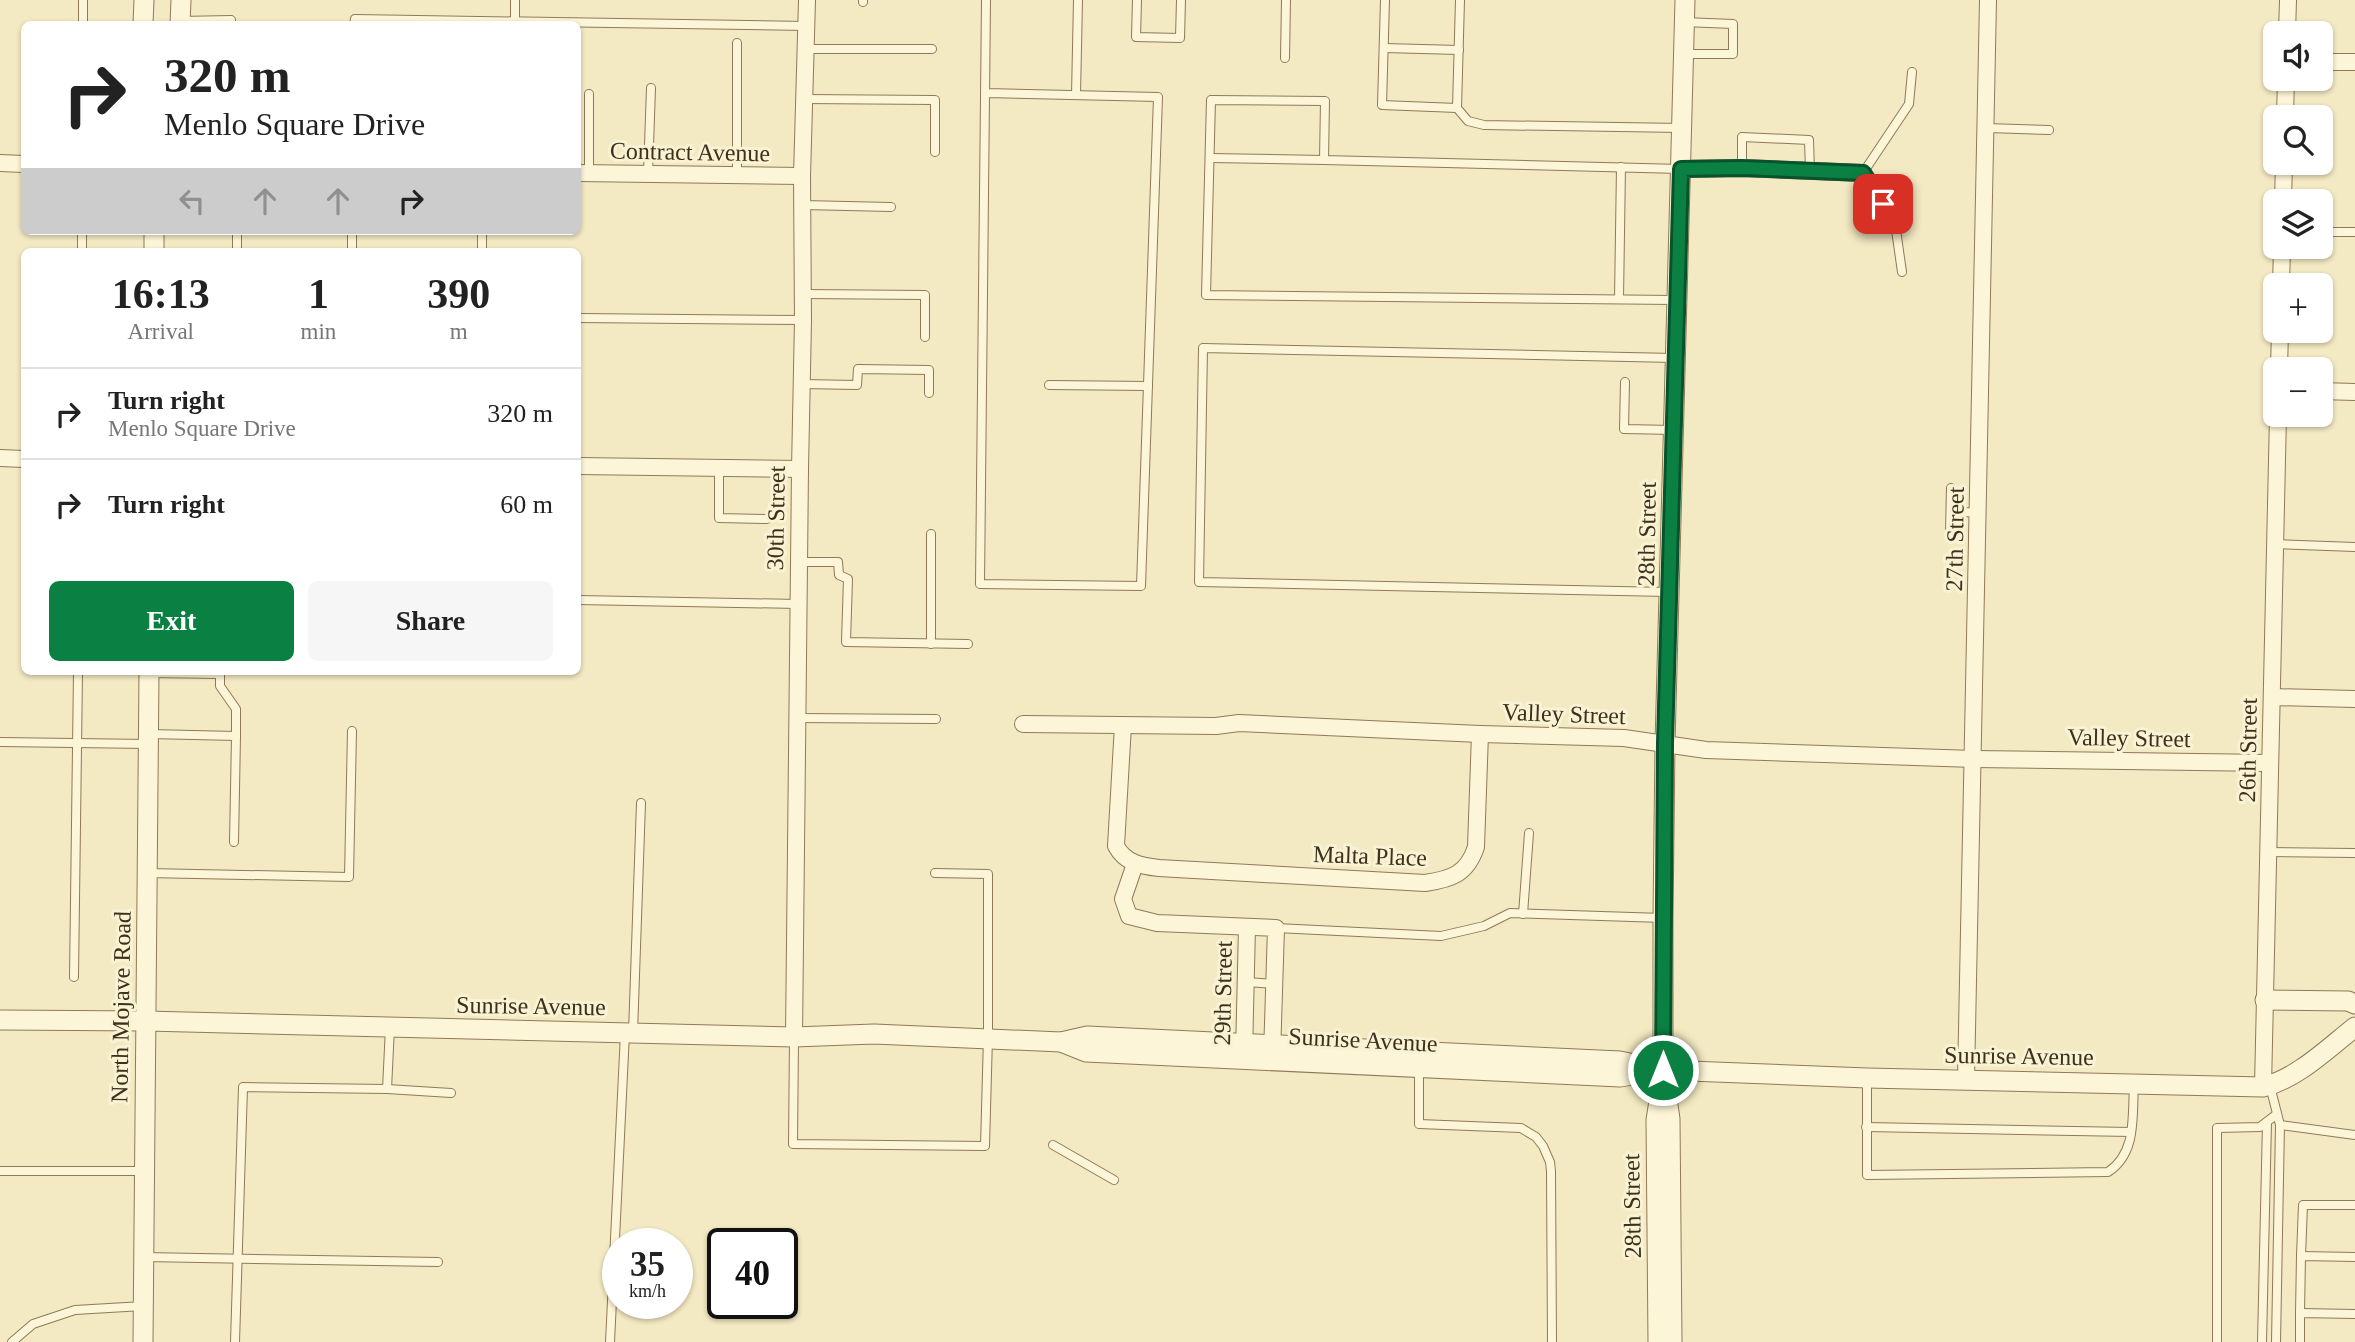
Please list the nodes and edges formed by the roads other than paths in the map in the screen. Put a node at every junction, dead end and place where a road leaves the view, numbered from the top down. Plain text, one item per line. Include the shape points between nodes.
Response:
1 (83, 0) edge
2 (144, 0) edge
3 (181, 0) edge
4 (515, 0) edge
5 (807, 0) edge
6 (986, 0) edge
7 (1078, 0) edge
8 (1136, 0) edge
9 (1181, 0) edge
10 (1286, 0) edge
11 (1385, 0) edge
12 (1460, 0) edge
13 (1685, 0) edge
14 (1988, 0) edge
15 (2288, 0) edge
16 (83, 21) edge
17 (143, 21) edge
18 (180, 21) edge
19 (214, 21) edge
20 (231, 21) edge
21 (355, 21) edge
22 (515, 21) joint
23 (2287, 21) edge
24 (581, 22) edge
25 (1684, 22) junction
26 (806, 26) junction
27 (737, 43) dead end
28 (932, 48) dead end
29 (1384, 48) junction
30 (805, 49) junction
31 (1459, 50) junction
32 (1683, 54) junction
33 (1286, 58) dead end
34 (2333, 62) edge
35 (2355, 62) edge
36 (1912, 72) dead end
37 (651, 88) dead end
38 (986, 93) junction
39 (589, 94) dead end
40 (1076, 95) junction
41 (804, 99) junction
42 (1457, 107) junction
43 (1682, 128) junction
44 (1986, 128) junction
45 (2049, 130) dead end
46 (935, 152) dead end
47 (1210, 158) junction
48 (1324, 160) junction
49 (0, 163) edge
50 (21, 164) edge
51 (1621, 167) junction
52 (1742, 168) junction
53 (1681, 169) junction
54 (1810, 171) junction
55 (583, 173) edge
56 (1863, 173) junction
57 (649, 174) junction
58 (737, 175) junction
59 (802, 176) junction
60 (803, 205) junction
61 (891, 206) dead end
62 (2333, 232) edge
63 (2355, 232) edge
64 (1902, 272) dead end
65 (803, 294) junction
66 (1619, 299) junction
67 (1678, 300) junction
68 (581, 318) edge
69 (803, 320) junction
70 (925, 337) dead end
71 (1677, 358) junction
72 (1625, 382) dead end
73 (802, 384) junction
74 (1049, 385) dead end
75 (1148, 386) junction
76 (2333, 391) edge
77 (2355, 392) edge
78 (929, 393) dead end
79 (2278, 427) edge
80 (1674, 430) junction
81 (0, 458) edge
82 (21, 459) edge
83 (581, 466) edge
84 (719, 468) junction
85 (800, 469) junction
86 (1951, 488) dead end
87 (1951, 511) junction
88 (1978, 513) junction
89 (767, 519) dead end
90 (1950, 532) dead end
91 (931, 534) dead end
92 (2275, 544) junction
93 (2355, 547) edge
94 (799, 562) junction
95 (1670, 592) junction
96 (581, 600) edge
97 (798, 604) junction
98 (931, 644) junction
99 (968, 644) dead end
100 (78, 675) edge
101 (149, 675) edge
102 (220, 675) edge
103 (2272, 697) junction
104 (2355, 699) edge
105 (797, 718) junction
106 (936, 719) dead end
107 (1023, 724) dead end
108 (1124, 725) junction
109 (352, 731) dead end
110 (1480, 734) junction
111 (236, 736) junction
112 (148, 739) junction
113 (0, 742) edge
114 (77, 743) junction
115 (1665, 743) junction
116 (1974, 759) junction
117 (2270, 763) junction
118 (641, 803) dead end
119 (1528, 833) dead end
120 (234, 842) dead end
121 (2268, 852) junction
122 (2355, 853) edge
123 (1135, 864) junction
124 (147, 873) junction
125 (935, 873) dead end
126 (1522, 914) junction
127 (1663, 918) junction
128 (1247, 927) junction
129 (1276, 928) junction
130 (74, 977) dead end
131 (1246, 982) junction
132 (1274, 984) junction
133 (2264, 1000) junction
134 (2355, 1003) edge
135 (0, 1020) edge
136 (146, 1021) junction
137 (390, 1027) junction
138 (2355, 1027) edge
139 (629, 1033) junction
140 (794, 1037) junction
141 (988, 1037) junction
142 (1244, 1051) junction
143 (1273, 1053) junction
144 (1419, 1068) junction
145 (1663, 1070) junction
146 (1867, 1078) junction
147 (1966, 1079) junction
148 (2134, 1083) junction
149 (2267, 1086) junction
150 (387, 1089) junction
151 (451, 1093) dead end
152 (2277, 1114) junction
153 (2267, 1122) junction
154 (2280, 1125) junction
155 (1866, 1127) junction
156 (2131, 1132) junction
157 (2355, 1135) edge
158 (1053, 1145) dead end
159 (0, 1171) edge
160 (144, 1171) junction
161 (1114, 1180) dead end
162 (2355, 1205) edge
163 (2301, 1256) junction
164 (144, 1257) junction
165 (2355, 1257) edge
166 (237, 1259) junction
167 (438, 1262) dead end
168 (143, 1306) junction
169 (2300, 1313) junction
170 (2355, 1314) edge
171 (12, 1342) edge
172 (142, 1342) edge
173 (235, 1342) edge
174 (610, 1342) edge
175 (1552, 1342) edge
176 (1658, 1342) edge
177 (1672, 1342) edge
178 (2217, 1342) edge
179 (2262, 1342) edge
180 (2276, 1342) edge
181 (2300, 1342) edge

1 - 16 lane
2 - 17 street
3 - 18 street
4 - 22 lane
5 - 26 street, 30th Street
6 - 38 lane
7 - 40 lane
8 - 9 lane via 1136,37 1180,38
10 - 33 lane
11 - 29 lane
12 - 31 lane
13 - 25 street, 28th Street
14 - 44 street, 27th Street
15 - 23 street
19 - 20 lane
21 - 22 lane
24 - 26 lane
25 - 32 street, 28th Street
25 - 32 lane via 1733,24 1733,54
26 - 30 street, 30th Street
27 - 58 lane
28 - 30 lane
29 - 31 lane
29 - 42 lane via 1382,105
30 - 41 street, 30th Street
31 - 42 lane
32 - 43 street, 28th Street
34 - 35 street
36 - 56 lane via 1909,104
37 - 57 lane
38 - 40 lane
38 - 75 lane via 980,584 1141,586
39 - 55 lane
40 - 75 lane via 1158,97
41 - 46 lane via 935,100
41 - 59 street, 30th Street
42 - 43 lane via 1468,121 1484,125
43 - 53 street, 28th Street
44 - 45 lane
44 - 88 street, 27th Street
47 - 48 lane
47 - 48 lane via 1211,100 1325,102
47 - 66 lane via 1206,295
48 - 51 lane
49 - 50 street
51 - 53 lane
51 - 66 lane
52 - 53 street
52 - 54 street
52 - 54 lane via 1742,137 1809,140
53 - 67 street, 28th Street
54 - 56 street
55 - 57 street, Contract Avenue
56 - 64 lane via 1896,230
57 - 58 street, Contract Avenue
58 - 59 street, Contract Avenue
59 - 60 street, 30th Street
60 - 61 lane
60 - 65 street, 30th Street
62 - 63 lane
65 - 69 street, 30th Street
65 - 70 lane via 925,295
66 - 67 lane
67 - 71 street, 28th Street
68 - 69 lane
69 - 73 street, 30th Street
71 - 80 street, 28th Street
71 - 95 lane via 1203,348 1199,582
72 - 80 lane via 1624,429
73 - 78 lane via 857,385 858,369 929,370
73 - 85 street, 30th Street
74 - 75 lane
76 - 77 street
79 - 92 street, 26th Street
80 - 95 street, 28th Street
81 - 82 street
83 - 84 street
84 - 85 street
84 - 89 lane via 719,518
85 - 94 street, 30th Street
86 - 87 lane
87 - 88 lane
87 - 90 lane
88 - 116 street, 27th Street
91 - 98 lane
92 - 93 lane
92 - 103 street, 26th Street
94 - 97 street, 30th Street
94 - 98 lane via 838,562 839,575 848,579 846,642
95 - 115 street, 28th Street
96 - 97 lane
97 - 105 street, 30th Street
98 - 99 lane
100 - 114 lane
101 - 112 street, North Mojave Road
102 - 111 lane via 220,686 236,709
103 - 104 street
103 - 117 street, 26th Street
105 - 106 lane
105 - 140 street, 30th Street
107 - 108 street, Valley Street
108 - 110 street, Valley Street via 1239,723
108 - 123 street via 1116,846
109 - 124 lane via 349,877
110 - 115 street, Valley Street
110 - 123 street, Malta Place via 1476,847 1466,868 1456,875 1425,883
111 - 112 lane
111 - 120 lane
112 - 114 lane
112 - 124 street, North Mojave Road
113 - 114 lane
114 - 130 lane
115 - 116 street, Valley Street via 1706,750
115 - 127 street, 28th Street
116 - 117 street, Valley Street
116 - 147 street, 27th Street
117 - 121 street, 26th Street
118 - 139 lane
119 - 126 lane
121 - 122 lane
121 - 133 street, 26th Street
123 - 128 street, 29th Street via 1124,899 1129,916 1157,923
124 - 136 street, North Mojave Road
125 - 141 lane via 988,874
126 - 127 lane
126 - 129 lane via 1510,913 1483,926 1441,936
127 - 145 street, 28th Street
128 - 129 street, 29th Street
128 - 131 street, 29th Street
129 - 132 street, 29th Street
131 - 132 lane
131 - 142 street, 29th Street
132 - 143 street, 29th Street
133 - 134 street
133 - 149 street, 26th Street
135 - 136 street, Sunrise Avenue
136 - 137 street, Sunrise Avenue
136 - 160 street, North Mojave Road
137 - 139 street, Sunrise Avenue
137 - 150 lane
138 - 149 street via 2305,1066
139 - 140 street, Sunrise Avenue
139 - 174 lane
140 - 141 street, Sunrise Avenue
140 - 141 lane via 793,1144 985,1146
141 - 142 street, Sunrise Avenue via 1061,1042 1087,1036
142 - 143 street, Sunrise Avenue
143 - 144 street, Sunrise Avenue
143 - 145 street, Sunrise Avenue via 1620,1061
144 - 145 street, Sunrise Avenue via 1620,1077
144 - 175 lane via 1419,1124 1521,1128 1536,1137 1547,1153 1551,1171
145 - 146 street, Sunrise Avenue
145 - 176 street, 28th Street via 1656,1120
145 - 177 street, 28th Street via 1670,1119
146 - 147 street, Sunrise Avenue
146 - 155 lane
147 - 148 street, Sunrise Avenue
148 - 149 street, Sunrise Avenue
148 - 156 lane
149 - 152 lane
150 - 151 lane
150 - 166 lane via 243,1087
152 - 153 lane
152 - 154 lane
153 - 178 lane via 2260,1127 2217,1128
153 - 179 lane
154 - 157 lane
154 - 180 lane
155 - 156 lane
155 - 156 lane via 1867,1175 2108,1172 2120,1164
158 - 161 lane
159 - 160 lane
160 - 164 street, North Mojave Road
162 - 163 lane via 2303,1205
163 - 165 lane
163 - 169 lane
164 - 166 lane
164 - 168 street, North Mojave Road
166 - 167 lane
166 - 173 lane
168 - 171 lane via 75,1310 33,1324
168 - 172 street, North Mojave Road
169 - 170 lane
169 - 181 lane

